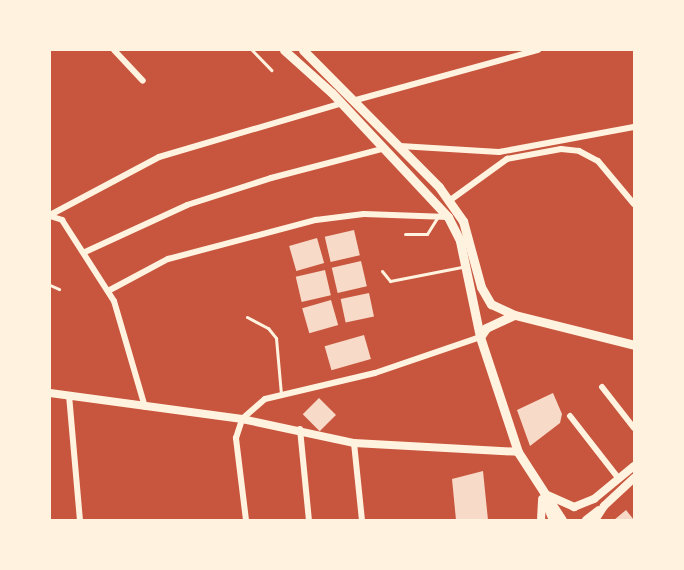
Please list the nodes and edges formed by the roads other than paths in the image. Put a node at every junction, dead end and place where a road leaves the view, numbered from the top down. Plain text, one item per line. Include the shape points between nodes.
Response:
1 (114, 50) edge
2 (255, 50) edge
3 (284, 50) edge
4 (303, 50) edge
5 (538, 50) edge
6 (271, 70) dead end
7 (143, 81) dead end
8 (356, 100) junction
9 (342, 103) junction
10 (634, 128) edge
11 (400, 146) junction
12 (386, 148) junction
13 (449, 201) junction
14 (634, 204) edge
15 (50, 215) edge
16 (448, 217) junction
17 (437, 218) junction
18 (405, 234) dead end
19 (85, 252) junction
20 (465, 266) junction
21 (382, 271) dead end
22 (50, 285) edge
23 (59, 289) dead end
24 (108, 291) junction
25 (515, 315) junction
26 (247, 317) dead end
27 (480, 337) junction
28 (634, 345) edge
29 (602, 387) dead end
30 (50, 393) edge
31 (281, 394) junction
32 (69, 395) junction
33 (145, 407) junction
34 (570, 416) dead end
35 (242, 419) junction
36 (634, 428) edge
37 (300, 429) junction
38 (354, 443) junction
39 (518, 452) junction
40 (634, 466) edge
41 (634, 478) edge
42 (619, 479) junction
43 (540, 490) junction
44 (604, 506) junction
45 (80, 520) edge
46 (246, 520) edge
47 (309, 520) edge
48 (362, 520) edge
49 (542, 520) edge
50 (553, 520) edge
51 (562, 520) edge
52 (586, 520) edge
53 (595, 520) edge

1 - 7 street
2 - 6 lane
3 - 9 main road
4 - 8 main road
5 - 8 street
8 - 11 main road
9 - 12 main road
9 - 15 street via 159,157
10 - 11 street via 499,152
11 - 13 main road
12 - 16 main road
12 - 19 street via 187,205
13 - 14 street via 507,159 561,149 579,151 598,161
13 - 25 main road via 463,221 485,297 499,310
15 - 19 street via 62,220
16 - 17 street
16 - 20 main road via 460,241
17 - 18 lane via 428,234
17 - 24 street via 364,214 316,220 168,259
19 - 24 street
20 - 21 lane via 390,281
20 - 27 main road
22 - 23 lane
24 - 33 street via 128,341
25 - 27 main road via 498,320
25 - 28 main road
26 - 31 lane via 268,328 276,338
27 - 31 street via 375,373
27 - 39 main road
29 - 36 street
30 - 32 main road
31 - 35 street via 265,399
32 - 33 main road
32 - 45 street
33 - 35 main road
34 - 42 street
35 - 37 main road
35 - 46 street via 236,438
37 - 38 main road
37 - 47 street
38 - 39 main road
38 - 48 street
39 - 43 main road
40 - 42 main road
41 - 44 main road
42 - 43 main road via 594,499 574,507
43 - 49 main road
43 - 50 main road
43 - 51 main road
44 - 52 main road
44 - 53 main road

